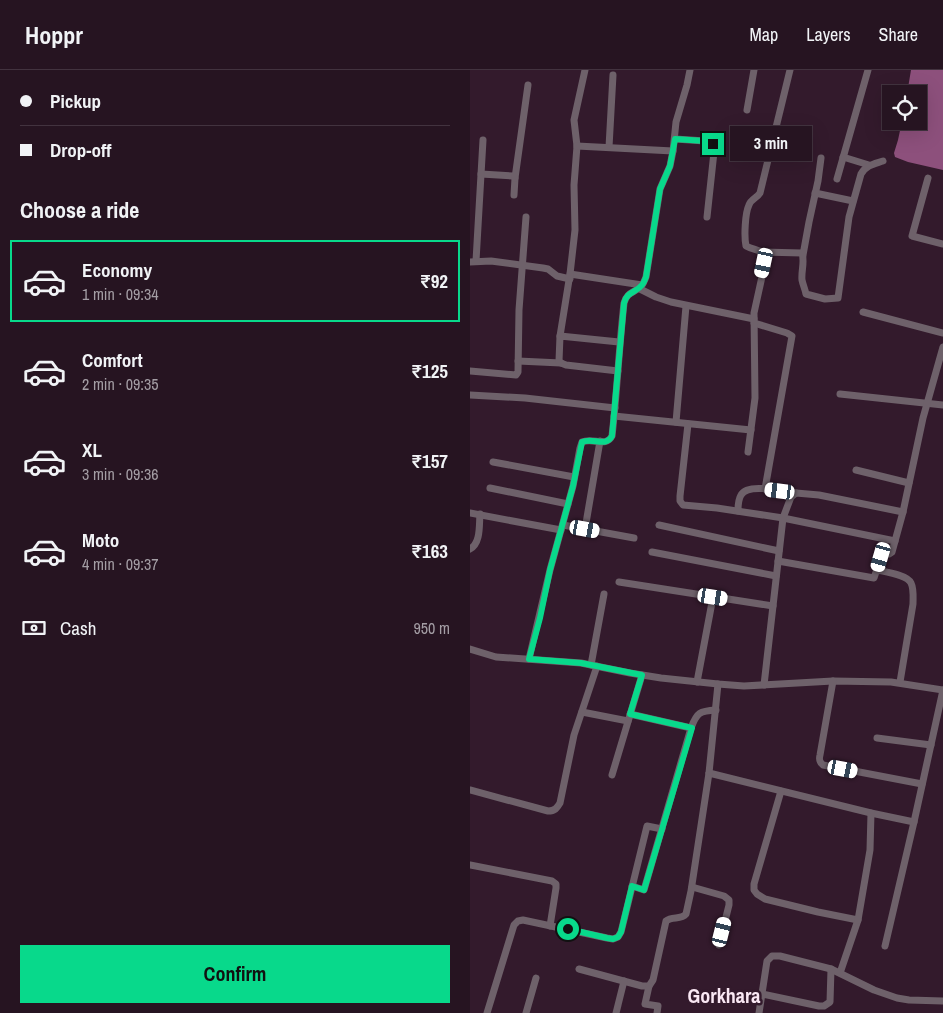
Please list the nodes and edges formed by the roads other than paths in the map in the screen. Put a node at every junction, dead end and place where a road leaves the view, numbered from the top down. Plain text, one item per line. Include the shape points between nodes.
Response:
1 (585, 70) edge
2 (690, 70) edge
3 (754, 70) edge
4 (790, 70) edge
5 (868, 70) edge
6 (614, 76) dead end
7 (528, 85) dead end
8 (747, 110) dead end
9 (675, 139) junction
10 (483, 140) dead end
11 (577, 146) junction
12 (609, 147) junction
13 (674, 151) junction
14 (843, 157) junction
15 (821, 158) dead end
16 (883, 161) dead end
17 (869, 165) junction
18 (481, 174) junction
19 (515, 178) junction
20 (928, 178) dead end
21 (837, 179) dead end
22 (816, 193) junction
23 (514, 195) dead end
24 (854, 201) junction
25 (526, 217) dead end
26 (707, 217) dead end
27 (943, 244) edge
28 (762, 252) junction
29 (803, 255) junction
30 (473, 262) edge
31 (523, 265) junction
32 (570, 276) junction
33 (640, 287) junction
34 (686, 306) junction
35 (863, 312) dead end
36 (754, 321) junction
37 (943, 333) edge
38 (560, 336) junction
39 (620, 342) junction
40 (943, 347) edge
41 (518, 361) junction
42 (561, 363) junction
43 (470, 371) edge
44 (618, 371) junction
45 (840, 394) dead end
46 (470, 395) edge
47 (927, 403) junction
48 (943, 405) edge
49 (615, 408) junction
50 (614, 416) junction
51 (676, 422) junction
52 (688, 424) junction
53 (751, 430) junction
54 (600, 441) junction
55 (748, 452) dead end
56 (493, 462) dead end
57 (856, 470) dead end
58 (574, 477) junction
59 (909, 483) junction
60 (490, 488) dead end
61 (765, 489) junction
62 (796, 493) junction
63 (568, 504) junction
64 (738, 511) junction
65 (903, 512) junction
66 (470, 513) edge
67 (480, 514) junction
68 (783, 518) junction
69 (660, 525) dead end
70 (562, 527) junction
71 (585, 529) junction
72 (634, 538) dead end
73 (895, 541) junction
74 (470, 549) edge
75 (779, 551) junction
76 (652, 552) dead end
77 (778, 561) junction
78 (877, 570) junction
79 (776, 576) junction
80 (619, 582) dead end
81 (604, 594) dead end
82 (713, 597) junction
83 (773, 606) junction
84 (470, 649) edge
85 (529, 659) junction
86 (594, 665) junction
87 (642, 675) junction
88 (833, 681) junction
89 (697, 682) junction
90 (900, 682) junction
91 (718, 684) junction
92 (764, 685) junction
93 (943, 690) edge
94 (716, 710) junction
95 (582, 712) junction
96 (629, 718) junction
97 (692, 728) junction
98 (877, 738) dead end
99 (931, 745) junction
100 (709, 774) junction
101 (612, 776) dead end
102 (922, 784) junction
103 (470, 790) edge
104 (781, 791) junction
105 (872, 813) junction
106 (914, 822) junction
107 (662, 830) junction
108 (470, 865) edge
109 (632, 886) junction
110 (692, 886) junction
111 (858, 920) junction
112 (550, 926) junction
113 (719, 946) dead end
114 (885, 946) dead end
115 (579, 969) dead end
116 (831, 969) junction
117 (840, 973) junction
118 (536, 978) dead end
119 (624, 982) junction
120 (648, 986) junction
121 (762, 994) junction
122 (943, 1001) edge
123 (830, 1002) junction
124 (487, 1013) edge
125 (526, 1013) edge
126 (616, 1013) edge
127 (657, 1013) edge
128 (759, 1013) edge
129 (827, 1013) edge

1 - 11 street via 574,120
2 - 9 street via 676,122
3 - 8 street
4 - 28 street via 760,193 748,207 746,246
5 - 14 street
6 - 12 street
7 - 19 street
9 - 13 street
9 - 26 street via 713,144
10 - 18 street
11 - 12 street
11 - 32 street via 575,230
12 - 13 street
13 - 33 street via 660,189 646,277
14 - 17 street
14 - 21 street
15 - 22 street
16 - 17 street
17 - 24 street via 861,174
18 - 19 street
18 - 30 street
19 - 23 street
20 - 27 street via 912,236
22 - 24 street
22 - 29 street
24 - 29 street via 838,298 825,299 806,294 802,279
25 - 31 street
28 - 29 street
28 - 36 street via 764,263
30 - 31 street
31 - 32 street via 548,269 557,276
31 - 41 street
32 - 33 street
32 - 38 street
33 - 34 street via 664,300
33 - 39 street via 625,298
34 - 36 street
34 - 51 street
35 - 37 street
36 - 53 street via 755,398
36 - 61 street via 792,336
38 - 39 street
38 - 42 street
39 - 44 street
40 - 47 street
41 - 42 street
41 - 43 street via 516,375
42 - 44 street
44 - 49 street
45 - 47 street
46 - 49 street
47 - 48 street
47 - 59 street
49 - 50 street
50 - 51 street
50 - 54 street via 610,440
51 - 52 street
52 - 53 street
52 - 64 street via 680,501 683,505
53 - 55 street
54 - 58 street via 582,442
54 - 71 street
56 - 58 street
57 - 59 street
58 - 63 street
59 - 65 street
60 - 63 street
61 - 62 street
61 - 64 street via 743,492
62 - 65 street
62 - 68 street via 791,497
63 - 70 street
64 - 68 street
65 - 73 street
66 - 67 street
67 - 70 street
67 - 74 street via 476,543
68 - 73 street
68 - 75 street
69 - 75 street
70 - 71 street
70 - 85 street
71 - 72 street
73 - 78 street via 891,554 882,554
75 - 77 street
76 - 79 street
77 - 78 street via 872,578
77 - 79 street
78 - 90 street via 899,575 912,584 913,604
79 - 83 street
80 - 82 street
81 - 86 street
82 - 83 street
82 - 89 street
83 - 92 street
84 - 85 street via 496,657
85 - 86 street
86 - 87 street
86 - 95 street
87 - 89 street
87 - 96 street
88 - 90 street
88 - 92 street
88 - 102 street via 820,764
89 - 91 street
90 - 93 street
91 - 92 street
91 - 94 street
93 - 99 street
94 - 97 street via 699,713
94 - 100 street
95 - 96 street
95 - 103 street via 557,808 548,811
96 - 97 street
96 - 101 street
97 - 107 street
98 - 99 street
99 - 102 street
100 - 104 street
100 - 110 street
102 - 106 street
104 - 105 street
104 - 111 street via 754,890 765,899
105 - 106 street
105 - 111 street via 870,850
106 - 114 street
107 - 109 street via 644,890
107 - 109 street via 647,826
108 - 112 street via 556,884
109 - 112 street via 618,937 613,939
110 - 113 street via 729,900
110 - 120 street via 686,914 666,921 653,980
111 - 117 street
112 - 124 street via 523,920 514,924
115 - 119 street
116 - 117 street
116 - 121 street via 772,956 767,961
116 - 123 street
117 - 122 street via 897,998
118 - 125 street
119 - 120 street
119 - 126 street
120 - 127 street via 645,1004 658,1006
121 - 123 street via 819,1006
121 - 128 street
123 - 129 street

